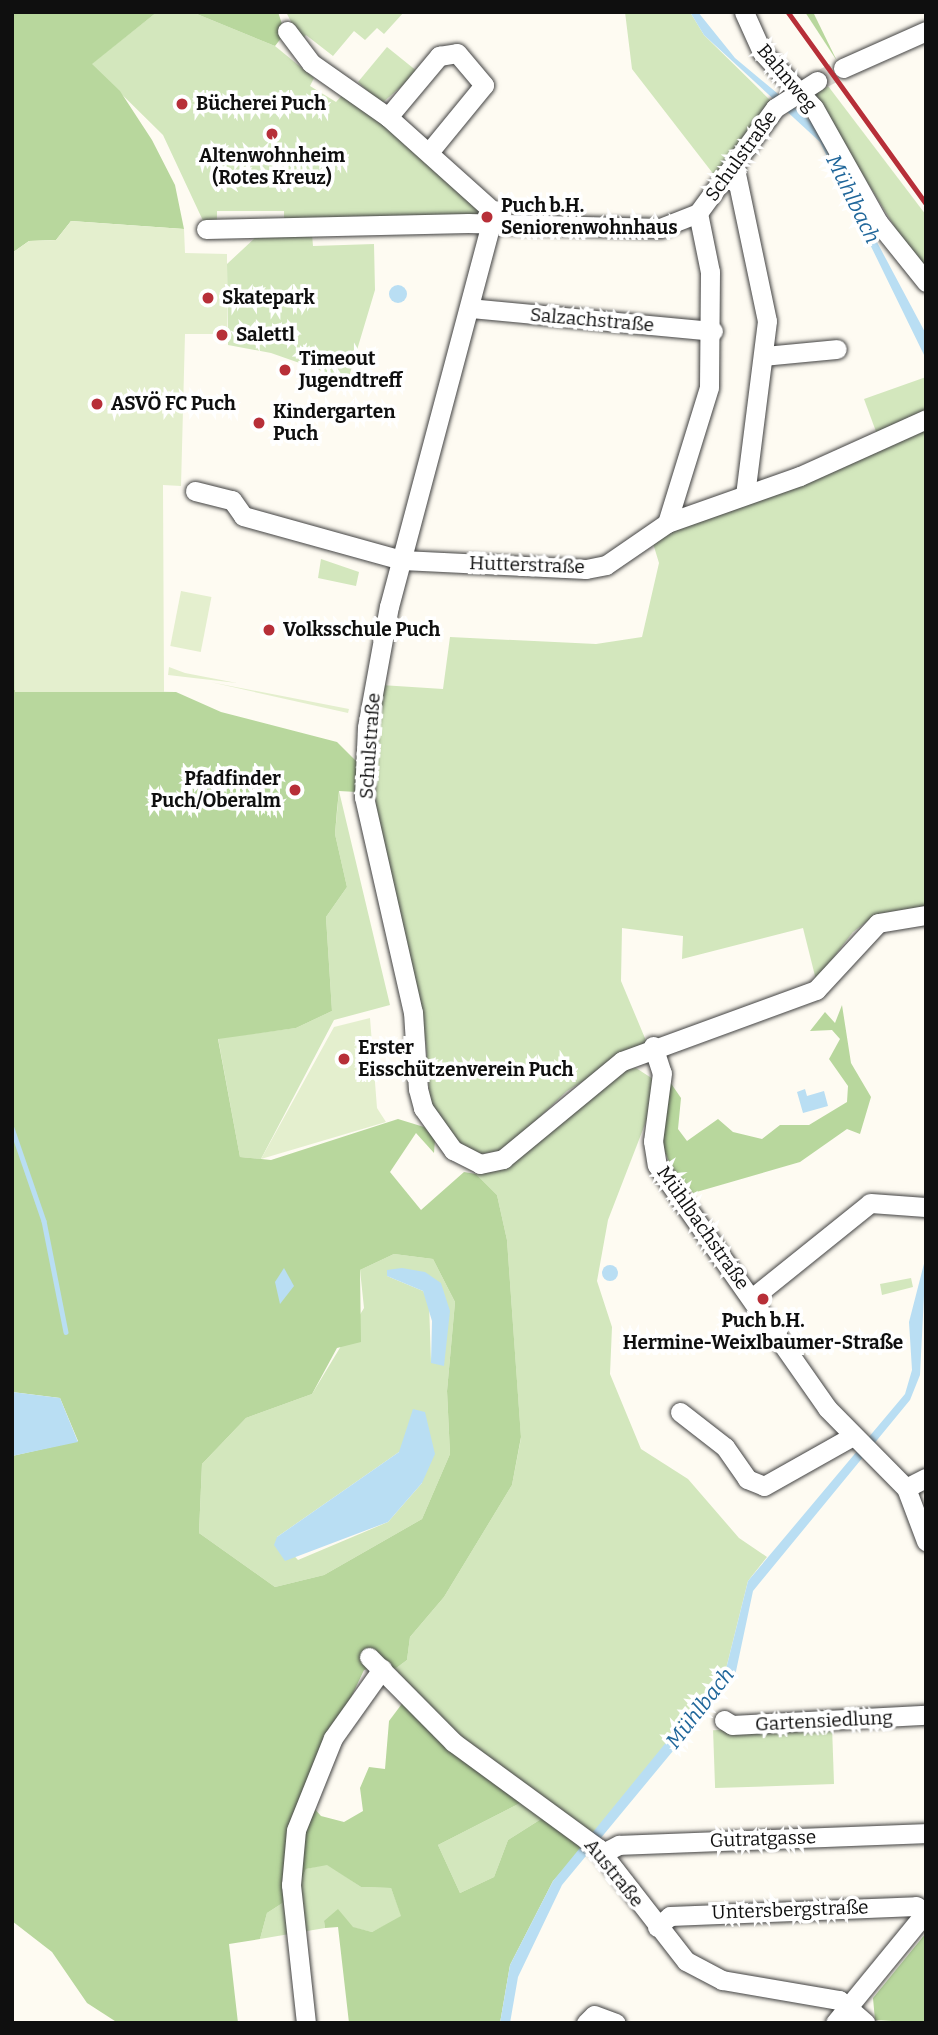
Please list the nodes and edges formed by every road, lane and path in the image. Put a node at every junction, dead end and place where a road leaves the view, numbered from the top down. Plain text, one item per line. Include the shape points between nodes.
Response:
1 (744, 12) edge
2 (288, 30) dead end
3 (926, 31) edge
4 (843, 68) tunnel mouth
5 (794, 94) junction
6 (388, 117) junction
7 (430, 151) junction
8 (735, 169) junction
9 (698, 214) junction
10 (494, 224) junction
11 (206, 229) dead end
12 (926, 282) edge
13 (470, 308) junction
14 (713, 331) junction
15 (837, 349) dead end
16 (764, 356) junction
17 (926, 419) edge
18 (195, 491) dead end
19 (745, 494) junction
20 (667, 523) junction
21 (402, 560) junction
22 (926, 915) edge
23 (653, 1046) junction
24 (926, 1207) edge
25 (752, 1298) junction
26 (680, 1412) dead end
27 (852, 1438) junction
28 (926, 1479) edge
29 (906, 1488) junction
30 (926, 1541) edge
31 (926, 1715) edge
32 (724, 1720) dead end
33 (926, 1833) edge
34 (596, 1846) junction
35 (926, 1912) edge
36 (657, 1927) junction
37 (850, 2007) junction
38 (306, 2023) edge
39 (586, 2023) edge
40 (616, 2023) edge
41 (835, 2023) edge
42 (865, 2023) edge

1 - 5 street, Bahnweg via 762,52
2 - 6 street via 311,63
3 - 4 street
5 - 8 street, Schulstraße
5 - 12 street, Bahnweg via 883,230
6 - 7 street
6 - 7 street via 439,57 457,53 485,85
7 - 10 street via 489,204
8 - 9 street, Schulstraße
8 - 16 street via 766,305
9 - 10 street, Schulstraße via 630,231
9 - 14 street
10 - 11 street, Schulstraße
10 - 13 street, Schulstraße
13 - 14 street, Salzachstraße
13 - 21 street, Schulstraße
14 - 20 street via 708,395
15 - 16 street
16 - 19 street
17 - 19 street, Hutterstraße
18 - 21 street, Hutterstraße via 232,500 243,516
19 - 20 street, Hutterstraße
20 - 21 street, Hutterstraße via 606,565 586,569
21 - 23 street, Schulstraße via 367,727 364,797 368,840 413,1012 423,1108 453,1150 467,1161 492,1163 598,1075
22 - 23 street via 878,923 816,990
23 - 25 street, Mühlbachstraße via 662,1073 653,1141 657,1165
24 - 25 street via 870,1203
25 - 27 street, Mühlbachstraße
26 - 27 street via 725,1447 747,1479 764,1486
27 - 29 street, Mühlbachstraße
28 - 29 street
29 - 30 street
31 - 32 street, Gartensiedlung via 732,1725
33 - 34 street, Gutratgasse
34 - 36 street, Austraße
34 - 38 street, Austraße via 453,1742 375,1663 332,1738 296,1830 290,1885
35 - 36 street, Untersbergstraße via 916,1906 681,1915
35 - 37 street
36 - 37 street, Austraße via 686,1961 722,1980 822,1995
37 - 41 street
37 - 42 street
39 - 40 street via 594,2015

